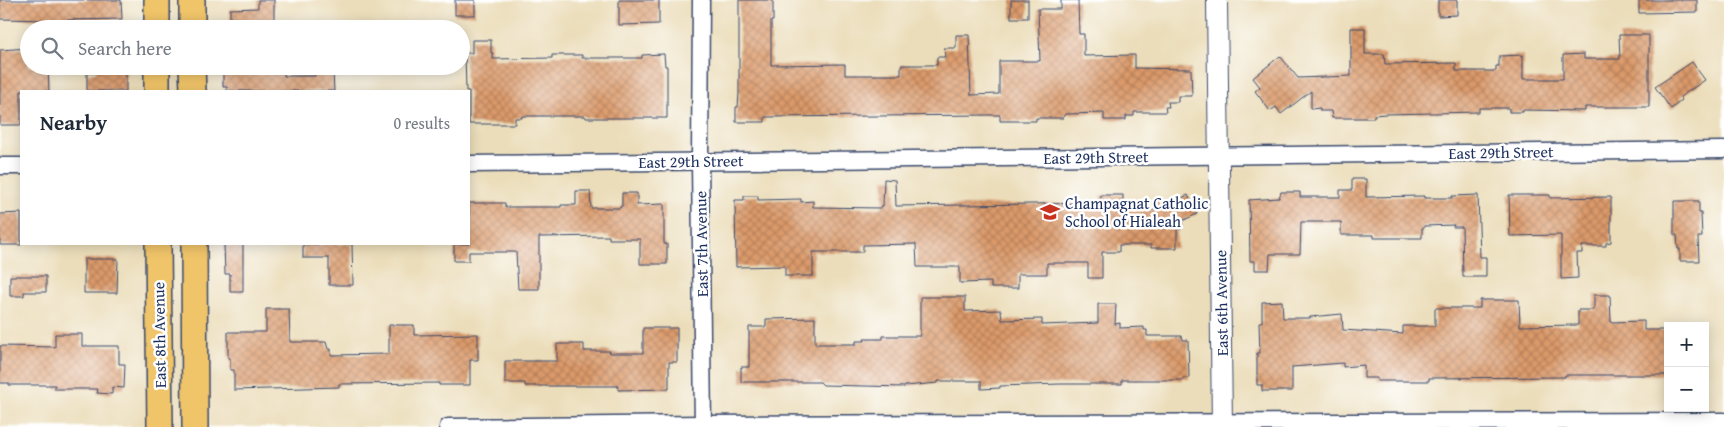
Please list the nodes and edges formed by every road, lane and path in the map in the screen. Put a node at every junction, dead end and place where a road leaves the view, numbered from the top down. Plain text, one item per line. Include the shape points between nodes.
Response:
1 (156, 0) edge
2 (192, 0) edge
3 (701, 0) edge
4 (1217, 0) edge
5 (157, 20) edge
6 (192, 20) edge
7 (157, 75) edge
8 (192, 75) edge
9 (157, 90) edge
10 (193, 90) edge
11 (1724, 150) edge
12 (1219, 155) junction
13 (700, 160) junction
14 (470, 164) edge
15 (0, 166) edge
16 (20, 166) edge
17 (158, 245) edge
18 (194, 245) edge
19 (1724, 421) edge
20 (1222, 425) edge
21 (703, 426) edge
22 (160, 427) edge
23 (195, 427) edge
24 (448, 427) edge

1 - 5 main road
2 - 6 main road
3 - 13 street, East 7th Avenue
4 - 12 street, East 6th Avenue
7 - 9 main road
8 - 10 main road
11 - 12 street, East 29th Street
12 - 13 street, East 29th Street
12 - 20 street, East 6th Avenue
13 - 14 street, East 29th Street
13 - 21 street, East 7th Avenue
15 - 16 street
17 - 22 main road, East 8th Avenue
18 - 23 main road
19 - 20 street
20 - 21 street
21 - 24 street

